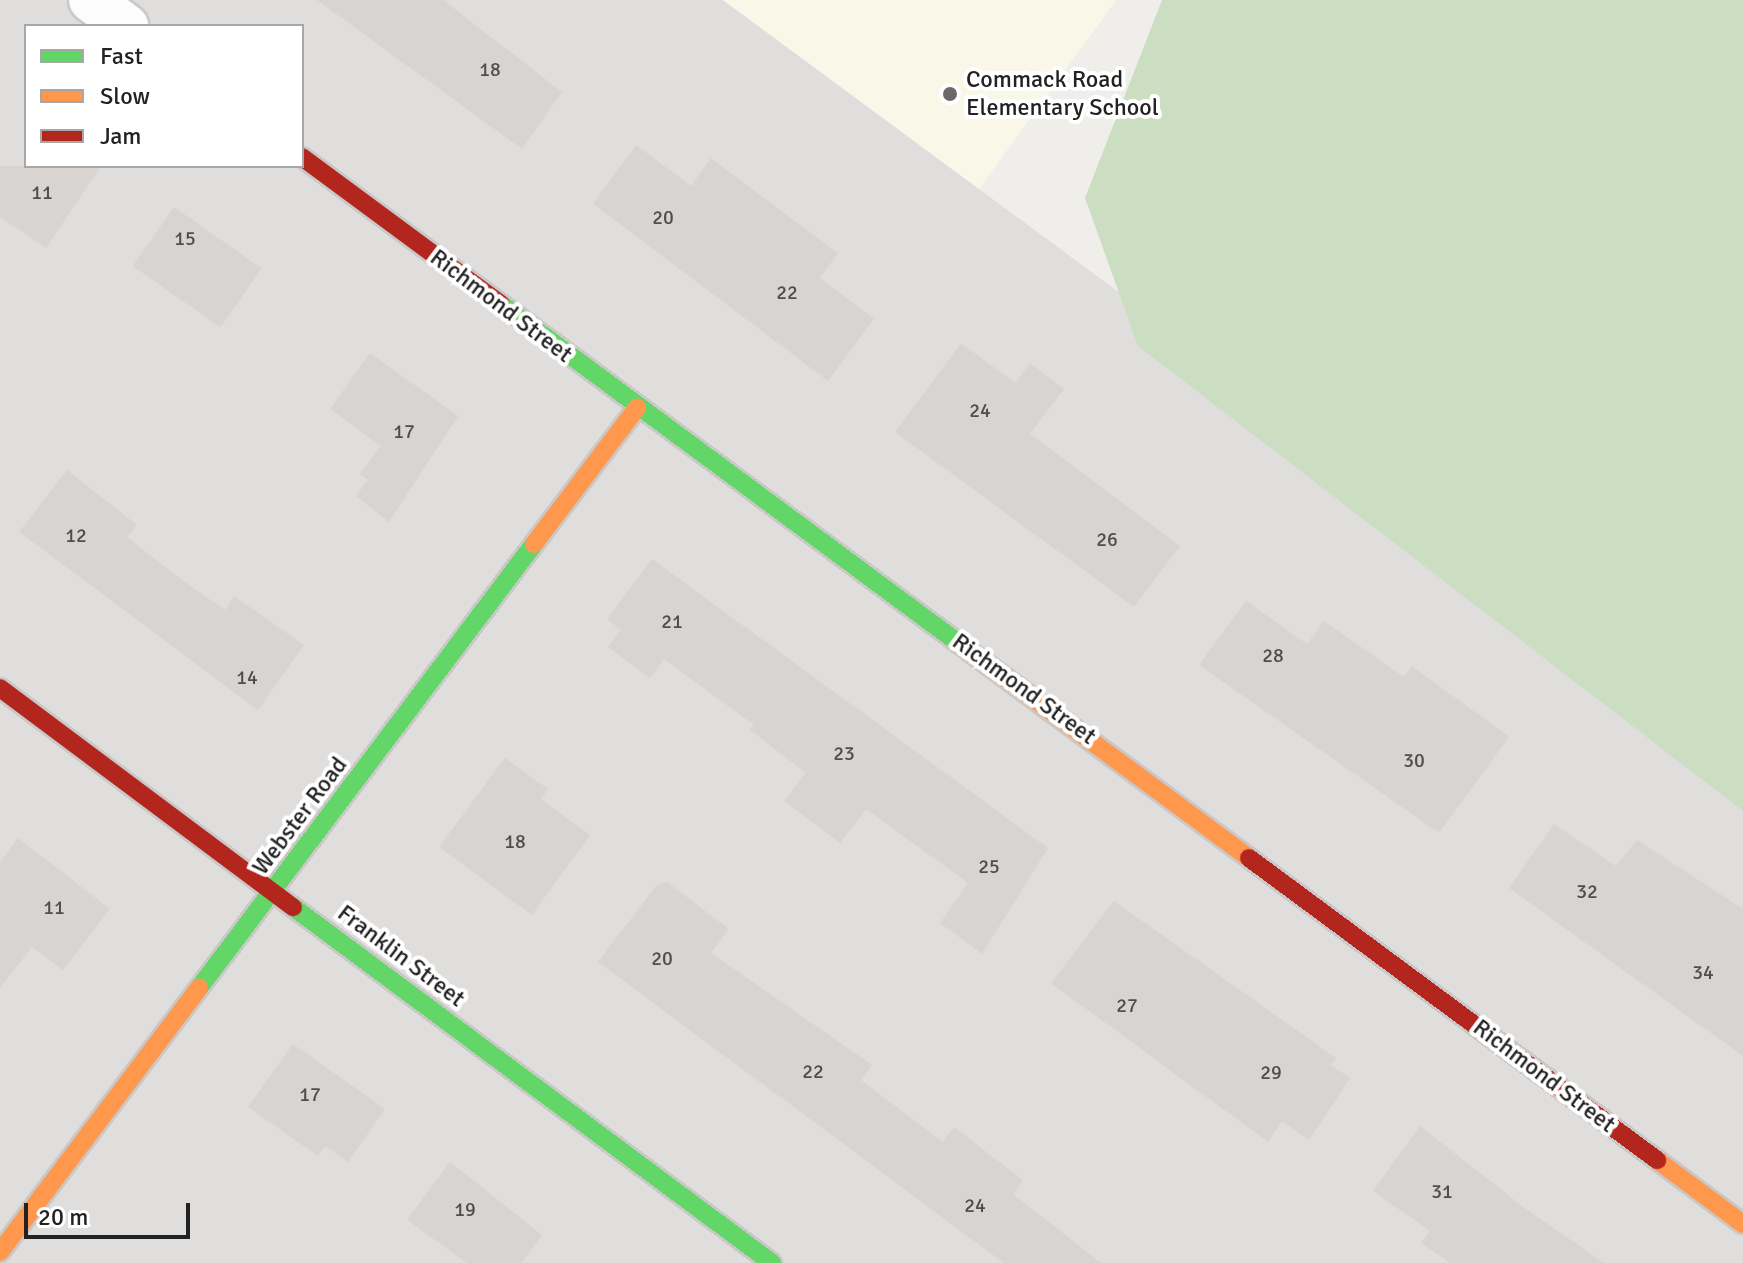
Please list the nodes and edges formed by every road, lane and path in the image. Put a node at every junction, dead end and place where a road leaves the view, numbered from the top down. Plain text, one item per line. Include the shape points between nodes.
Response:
1 (91, 0) edge
2 (123, 24) edge
3 (304, 158) edge
4 (637, 408) junction
5 (0, 688) edge
6 (274, 891) junction
7 (1743, 1224) edge
8 (0, 1252) edge
9 (772, 1263) edge

1 - 2 street
3 - 4 street, Richmond Street
4 - 6 street, Webster Road
4 - 7 street, Richmond Street
5 - 6 street, Franklin Street
6 - 8 street, Webster Road
6 - 9 street, Franklin Street

